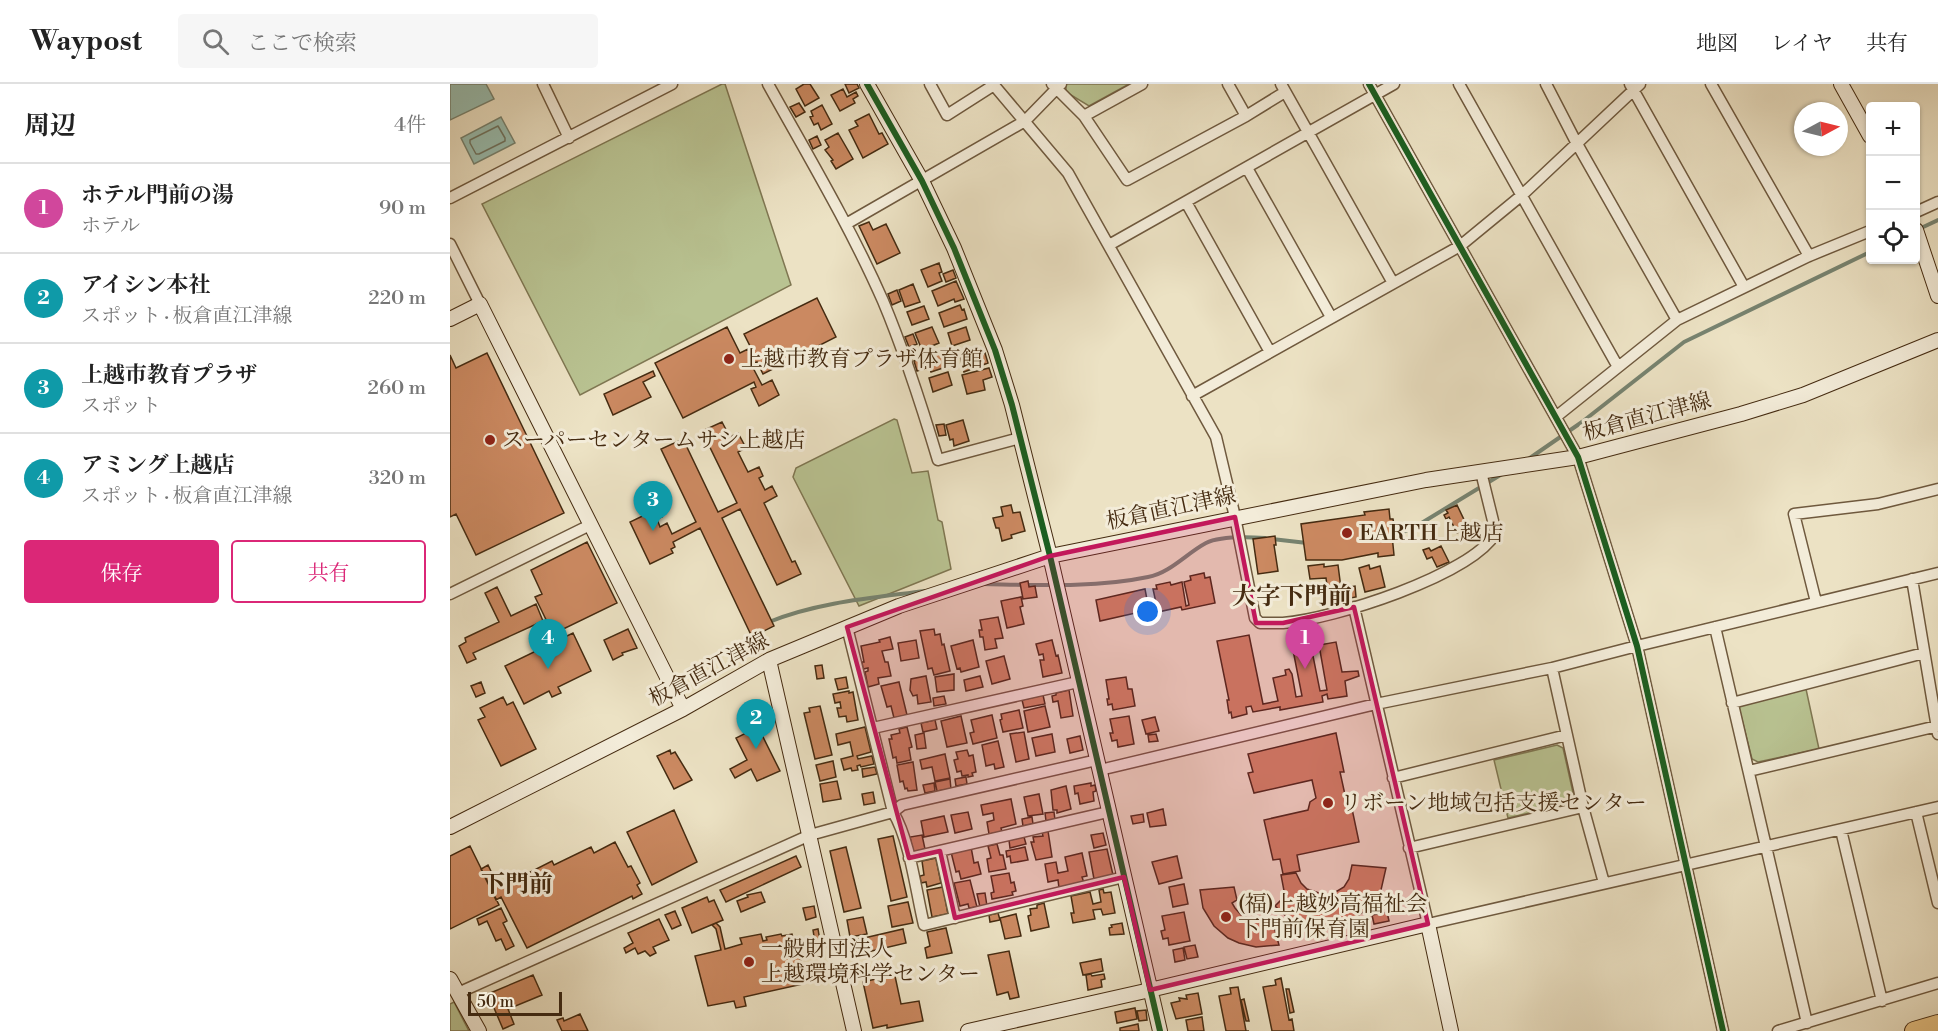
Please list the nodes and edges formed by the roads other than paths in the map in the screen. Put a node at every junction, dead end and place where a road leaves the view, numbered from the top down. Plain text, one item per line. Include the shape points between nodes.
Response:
1 (543, 84) edge
2 (672, 84) edge
3 (768, 84) edge
4 (867, 84) edge
5 (930, 84) edge
6 (1142, 84) edge
7 (1228, 84) edge
8 (1369, 84) edge
9 (1394, 84) edge
10 (1459, 84) edge
11 (1546, 84) edge
12 (1711, 84) edge
13 (1841, 84) edge
14 (994, 85) edge
15 (1056, 86) edge
16 (1634, 86) edge
17 (1283, 88) edge
18 (1376, 95) junction
19 (1084, 116) junction
20 (1246, 116) junction
21 (1025, 121) junction
22 (1866, 129) edge
23 (1308, 134) junction
24 (569, 138) junction
25 (1576, 142) junction
26 (1247, 168) junction
27 (922, 181) junction
28 (1522, 195) junction
29 (450, 198) edge
30 (1186, 202) junction
31 (1938, 202) edge
32 (1920, 210) edge
33 (846, 224) junction
34 (1866, 233) edge
35 (1920, 242) edge
36 (450, 244) edge
37 (1110, 245) junction
38 (1460, 246) junction
39 (1809, 256) junction
40 (1393, 283) junction
41 (1744, 287) junction
42 (1938, 296) edge
43 (480, 304) junction
44 (1331, 317) junction
45 (450, 319) edge
46 (1677, 320) junction
47 (1938, 340) edge
48 (1270, 352) junction
49 (1618, 368) junction
50 (1192, 396) junction
51 (1557, 416) junction
52 (1020, 438) junction
53 (1578, 457) junction
54 (1481, 472) junction
55 (1938, 489) edge
56 (1235, 517) junction
57 (590, 525) junction
58 (1050, 556) junction
59 (1938, 573) edge
60 (1912, 579) junction
61 (450, 594) edge
62 (1816, 602) junction
63 (1354, 607) junction
64 (847, 627) junction
65 (1715, 627) junction
66 (1636, 646) junction
67 (1924, 654) junction
68 (769, 660) junction
69 (1552, 668) junction
70 (1078, 681) junction
71 (1732, 703) junction
72 (1376, 704) junction
73 (682, 709) junction
74 (873, 728) junction
75 (1937, 730) edge
76 (1567, 735) junction
77 (1098, 765) junction
78 (1749, 771) junction
79 (1393, 778) junction
80 (1583, 807) junction
81 (1938, 807) edge
82 (893, 812) junction
83 (1108, 812) junction
84 (1916, 812) junction
85 (450, 827) edge
86 (1841, 830) junction
87 (810, 835) junction
88 (1765, 846) junction
89 (1409, 848) junction
90 (940, 850) junction
91 (909, 858) junction
92 (1684, 865) junction
93 (1124, 877) junction
94 (1604, 883) junction
95 (1938, 903) edge
96 (955, 918) junction
97 (1428, 924) junction
98 (450, 979) edge
99 (1938, 983) edge
100 (1150, 990) junction
101 (458, 993) junction
102 (1882, 1001) junction
103 (1807, 1023) junction
104 (1938, 1024) edge
105 (479, 1031) edge
106 (854, 1031) edge
107 (968, 1031) edge
108 (1160, 1031) edge
109 (1451, 1031) edge
110 (1723, 1031) edge
111 (1778, 1031) edge
112 (1914, 1031) edge

1 - 24 street
2 - 24 street
3 - 33 street
4 - 27 street
5 - 14 street via 947,115
6 - 19 street
7 - 20 street
8 - 18 street
9 - 18 street
10 - 28 street
11 - 25 street
12 - 39 street
13 - 22 street
14 - 21 street
15 - 19 street
15 - 21 street
16 - 25 street
16 - 41 street
17 - 20 street
17 - 23 street
18 - 23 street
18 - 38 street
19 - 20 street via 1127,180
21 - 27 street
21 - 37 street via 1068,173
23 - 26 street
23 - 40 street
24 - 29 street
25 - 28 street
25 - 46 street
26 - 30 street
26 - 44 street
27 - 33 street
27 - 52 street via 979,309
28 - 38 street
28 - 49 street
30 - 37 street
30 - 48 street
31 - 32 street
33 - 52 street via 897,336 939,460
34 - 39 street
35 - 42 street
36 - 43 street
37 - 50 street
38 - 40 street
38 - 51 street
39 - 41 street
40 - 44 street
41 - 46 street
43 - 45 street
43 - 57 street
44 - 48 street
46 - 49 street
47 - 53 street, 板倉直江津線 via 1803,395
48 - 50 street
49 - 51 street
50 - 56 street via 1216,438
51 - 53 street
52 - 58 street
53 - 54 street, 板倉直江津線
53 - 66 street
54 - 56 street, 板倉直江津線
54 - 63 street via 1496,533 1490,543 1431,581
55 - 62 street via 1878,504 1794,514
56 - 58 street, 板倉直江津線
56 - 63 street via 1255,618 1260,622 1284,623
57 - 61 street
57 - 73 street
58 - 64 street, 板倉直江津線
58 - 70 street
59 - 60 street
60 - 62 street
60 - 67 street
62 - 65 street
63 - 72 street
64 - 68 street, 板倉直江津線
64 - 74 street
65 - 66 street
65 - 71 street
66 - 69 street
66 - 92 street
67 - 71 street
67 - 75 street
68 - 73 street, 板倉直江津線
68 - 87 street
69 - 72 street
69 - 76 street
70 - 74 street
70 - 77 street
71 - 78 street
72 - 77 street
72 - 79 street
73 - 85 street, 板倉直江津線
74 - 82 street
75 - 78 street
76 - 79 street
76 - 80 street
77 - 82 street via 902,806
77 - 83 street
78 - 88 street
79 - 89 street
80 - 89 street
80 - 94 street
81 - 84 street
82 - 87 street
82 - 91 street
83 - 90 street
83 - 93 street
84 - 86 street
84 - 95 street
86 - 88 street
86 - 102 street
87 - 101 street
87 - 106 street
88 - 92 street
88 - 103 street
89 - 97 street
90 - 91 street
90 - 96 street
91 - 96 street via 924,925
92 - 94 street
92 - 110 street
93 - 96 street
93 - 100 street
94 - 97 street
97 - 100 street
97 - 109 street
98 - 101 street
99 - 102 street
100 - 107 street
100 - 108 street
101 - 105 street
102 - 103 street
103 - 111 street
104 - 112 highway

